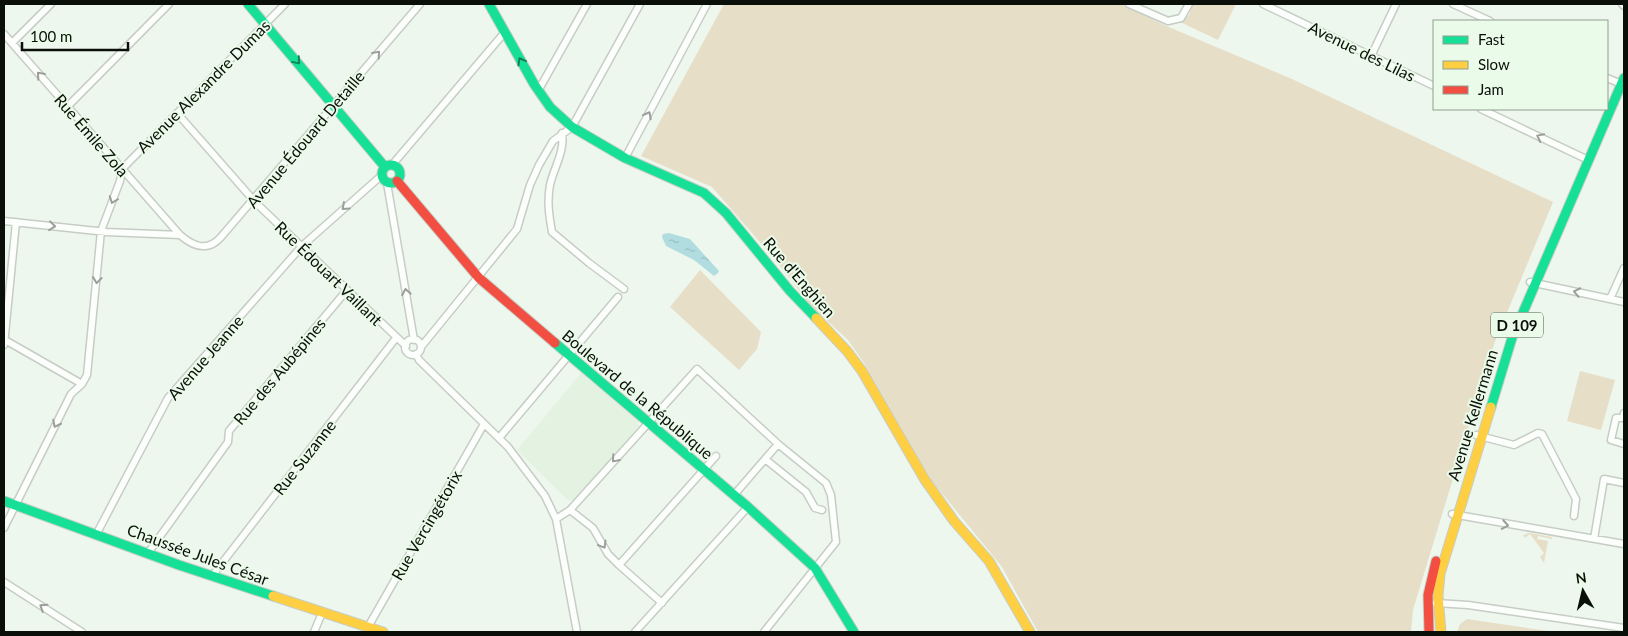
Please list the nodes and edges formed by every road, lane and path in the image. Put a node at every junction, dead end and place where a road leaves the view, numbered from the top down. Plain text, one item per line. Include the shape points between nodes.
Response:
1 (51, 4) edge
2 (169, 4) edge
3 (248, 4) edge
4 (285, 4) edge
5 (420, 4) edge
6 (489, 4) edge
7 (587, 4) edge
8 (640, 4) edge
9 (708, 4) edge
10 (1130, 4) edge
11 (1189, 4) edge
12 (1263, 4) edge
13 (1396, 4) edge
14 (1453, 4) edge
15 (1488, 20) edge
16 (265, 24) junction
17 (505, 32) junction
18 (4, 34) edge
19 (12, 43) junction
20 (1371, 56) junction
21 (1624, 69) edge
22 (1608, 78) edge
23 (1621, 82) edge
24 (1433, 86) edge
25 (538, 91) junction
26 (1608, 103) edge
27 (333, 104) junction
28 (68, 106) junction
29 (1484, 110) edge
30 (1605, 110) edge
31 (177, 113) junction
32 (572, 127) junction
33 (562, 133) junction
34 (625, 158) junction
35 (1584, 158) junction
36 (122, 169) junction
37 (386, 172) junction
38 (397, 181) junction
39 (254, 200) junction
40 (4, 221) edge
41 (16, 222) junction
42 (102, 232) junction
43 (180, 235) junction
44 (302, 246) junction
45 (1624, 268) edge
46 (479, 278) junction
47 (1532, 283) junction
48 (624, 289) dead end
49 (347, 290) junction
50 (618, 296) dead end
51 (1610, 299) junction
52 (1624, 302) edge
53 (396, 338) junction
54 (414, 340) junction
55 (4, 342) edge
56 (406, 346) junction
57 (420, 347) junction
58 (416, 354) junction
59 (568, 355) junction
60 (82, 384) junction
61 (1624, 416) edge
62 (647, 422) junction
63 (484, 424) junction
64 (1479, 435) junction
65 (499, 438) junction
66 (778, 444) junction
67 (1624, 444) edge
68 (716, 456) dead end
69 (765, 459) junction
70 (703, 469) junction
71 (1624, 483) edge
72 (734, 496) junction
73 (4, 501) edge
74 (15, 505) junction
75 (748, 508) junction
76 (570, 510) junction
77 (822, 510) dead end
78 (1454, 515) junction
79 (1574, 516) dead end
80 (556, 519) junction
81 (4, 528) edge
82 (97, 533) junction
83 (1594, 539) junction
84 (1624, 544) edge
85 (148, 553) junction
86 (619, 565) junction
87 (815, 568) junction
88 (212, 576) junction
89 (4, 582) edge
90 (662, 603) junction
91 (1427, 603) junction
92 (1438, 603) junction
93 (322, 613) junction
94 (368, 627) junction
95 (1624, 628) edge
96 (82, 632) edge
97 (314, 632) edge
98 (383, 632) edge
99 (577, 632) edge
100 (635, 632) edge
101 (764, 632) edge
102 (854, 632) edge
103 (1030, 632) edge
104 (1429, 632) edge
105 (1441, 632) edge

1 - 19 street
2 - 28 street
3 - 16 street, Boulevard de la République
4 - 16 street, Avenue Alexandre Dumas
27 -> 5 street, Avenue Édouard Detaille
6 - 17 street, Rue d'Enghien
7 - 25 street
8 - 32 street
34 -> 9 street
10 - 11 street via 1168,21 1181,18
12 - 20 street, Avenue des Lilas
13 - 20 street
14 - 15 street
16 -> 27 street, Boulevard de la République
16 - 31 street, Avenue Alexandre Dumas
25 -> 17 street, Rue d'Enghien
17 - 37 street, Avenue Jeanne
18 - 19 street, Rue Émile Zola
28 -> 19 street, Rue Émile Zola
20 - 24 street, Avenue des Lilas
21 - 23 street, Avenue Kellermann / D 109
22 - 23 street
23 - 26 street, Avenue Kellermann / D 109
23 - 47 street, Avenue Kellermann / D 109
25 - 32 street, Rue d'Enghien
27 - 37 street, Boulevard de la République
27 - 39 street, Avenue Édouard Detaille
28 - 36 street, Rue Émile Zola
35 -> 29 street
30 - 35 street, Avenue Kellermann / D 109
31 - 36 street, Avenue Alexandre Dumas
31 - 39 street, Rue Édouart Vaillant
32 - 33 street
32 - 34 street, Rue d'Enghien
33 - 46 street via 553,141 530,185 517,229
33 - 48 street via 563,150 554,170 548,203 552,232
34 - 103 street, Rue d'Enghien via 704,193 726,213 802,305 847,351 925,480 954,521 989,561
35 - 47 street, Avenue Kellermann / D 109
36 -> 42 street
36 - 43 street, Rue Émile Zola
37 - 38 street
37 - 38 street, Boulevard de la République via 400,170
37 -> 44 street, Avenue Jeanne
54 -> 37 street
38 - 46 street, Boulevard de la République
39 - 43 street, Avenue Édouard Detaille via 214,245 195,245
39 - 44 street, Rue Édouart Vaillant
40 - 41 street
41 -> 42 street
41 - 55 street
42 - 43 street
42 -> 60 street via 87,376
44 - 49 street, Rue Édouart Vaillant
44 - 82 street, Avenue Jeanne via 168,398
45 - 51 street
46 - 57 street
46 - 59 street, Boulevard de la République
51 -> 47 street
47 - 64 street, Avenue Kellermann / D 109 via 1499,361
49 - 53 street, Rue Édouart Vaillant
49 - 85 street, Rue des Aubépines via 229,431 228,442
50 - 59 street
51 - 52 street
53 - 56 street, Rue Édouart Vaillant
53 - 88 street, Rue Suzanne
54 - 56 street
54 - 57 street
55 - 60 street
56 - 58 street via 407,352
57 - 58 street
58 - 63 street via 418,360
59 - 62 street, Boulevard de la République
59 - 65 street
60 -> 74 street via 71,394
61 - 67 street via 1616,418 1611,440
62 - 66 street via 697,369
62 - 70 street, Boulevard de la République
62 -> 76 street
63 - 65 street
63 - 94 street, Rue Vercingétorix
64 - 78 street, Avenue Kellermann / D 109
64 - 79 street via 1514,445 1542,434 1576,499
65 - 80 street via 529,471
66 - 69 street
66 - 87 street via 826,483 831,495 836,542
68 - 70 street
69 - 72 street
69 - 77 street via 806,492 815,508
70 - 72 street, Boulevard de la République
70 - 86 street
71 - 83 street via 1604,479
72 - 75 street, Boulevard de la République
73 - 74 street, Chaussée Jules César
74 - 81 street
74 - 82 street, Chaussée Jules César
75 - 87 street, Boulevard de la République
75 - 90 street
76 - 80 street
76 -> 86 street via 593,528 608,554
78 -> 83 street
78 - 91 street, Avenue Kellermann / D 109 via 1430,583
78 - 92 street, Avenue Kellermann / D 109 via 1440,574
80 - 99 street
82 - 85 street, Chaussée Jules César
83 - 84 street
85 - 88 street, Chaussée Jules César
86 - 90 street
87 - 101 street
87 - 102 street, Boulevard de la République
88 - 93 street, Chaussée Jules César
96 -> 89 street
90 - 100 street
91 - 92 street
91 - 104 street, Avenue Kellermann / D 109
92 - 95 street
92 - 105 street, Avenue Kellermann / D 109
93 - 94 street, Chaussée Jules César
93 - 97 street
94 - 98 street, Chaussée Jules César

